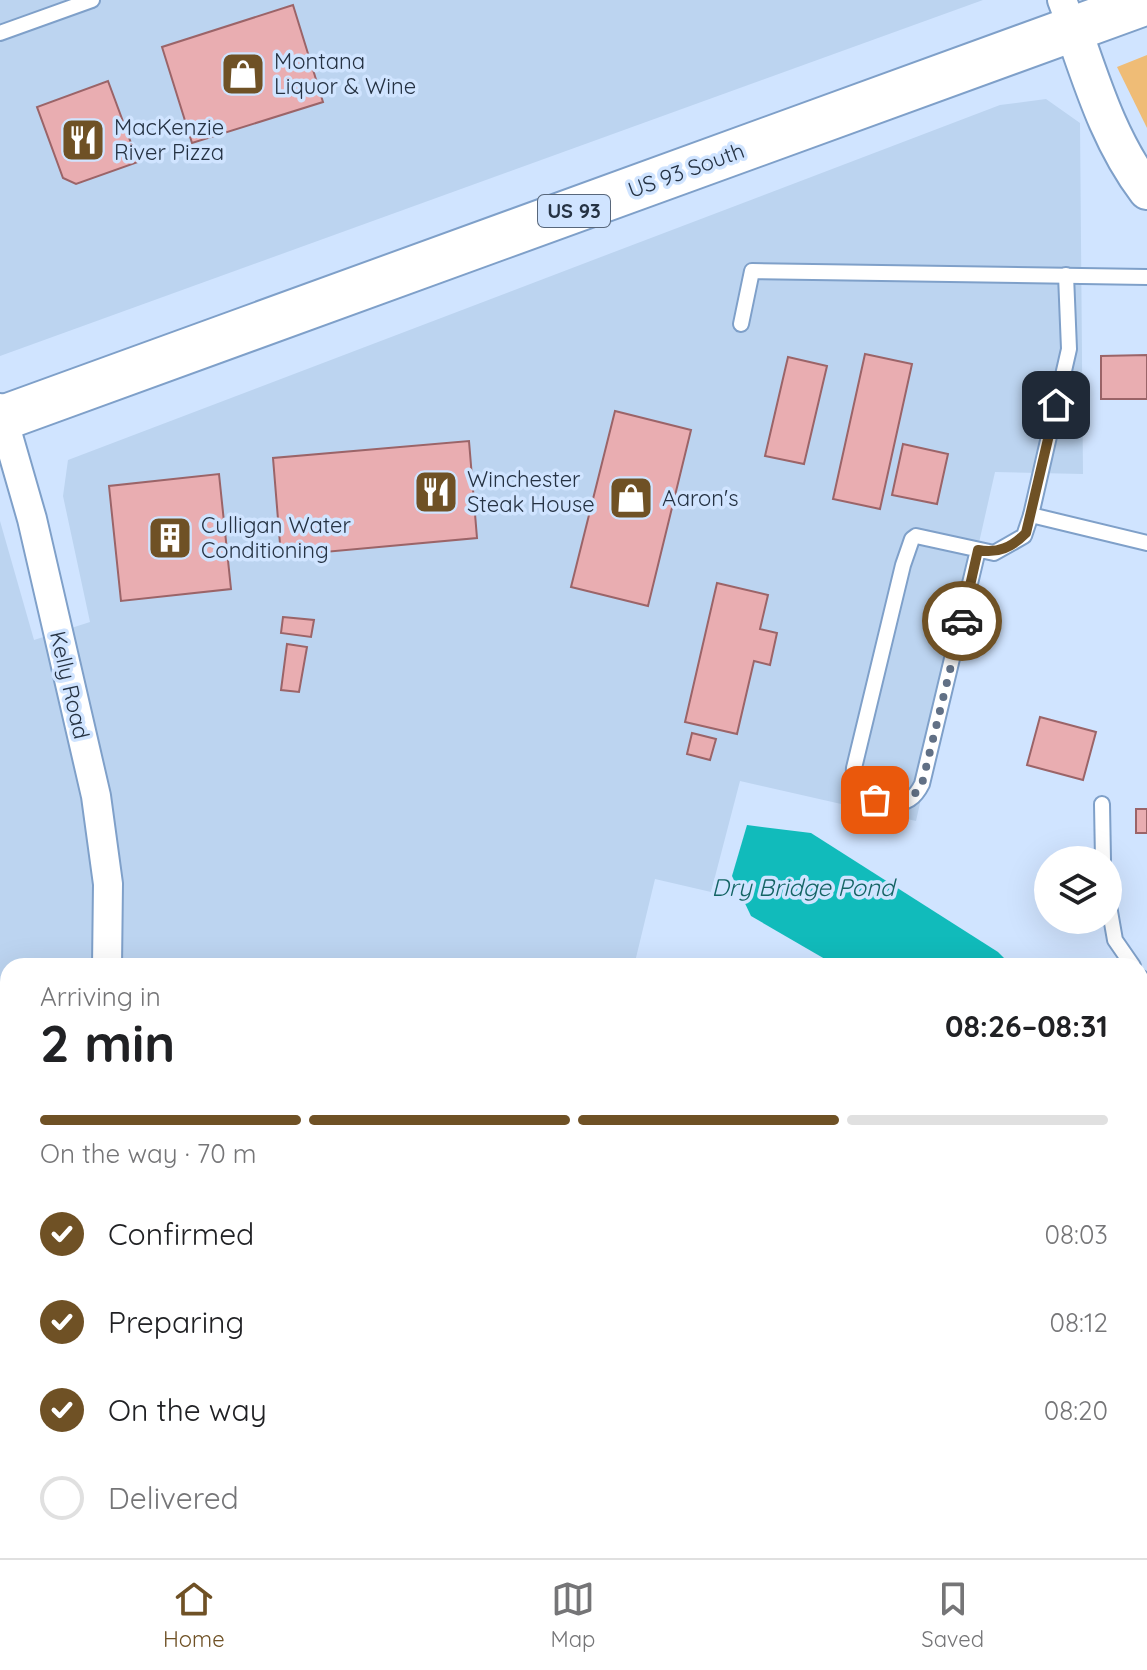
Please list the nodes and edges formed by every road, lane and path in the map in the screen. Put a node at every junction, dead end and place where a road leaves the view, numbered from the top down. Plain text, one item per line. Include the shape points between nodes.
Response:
1 (92, 0) edge
2 (1147, 2) edge
3 (1068, 14) edge
4 (0, 33) edge
5 (1147, 191) edge
6 (1066, 275) junction
7 (1147, 277) edge
8 (741, 324) dead end
9 (1, 415) edge
10 (1031, 515) junction
11 (1147, 543) edge
12 (978, 550) junction
13 (1102, 804) dead end
14 (1103, 846) edge
15 (1114, 934) edge
16 (107, 958) edge
17 (1127, 958) edge

1 - 4 lane
2 - 3 main road, US 93 South / US 93
3 - 5 street via 1102,114
3 - 9 main road, US 93 South / US 93
6 - 7 lane
6 - 8 lane via 752,271
6 - 10 lane via 1069,349
9 - 16 street, Kelly Road via 32,519 96,796 108,884
10 - 11 lane
10 - 12 lane via 1018,540 994,553
12 - 12 lane via 912,539 854,768 857,786 875,800 908,800 922,784
13 - 14 lane
15 - 17 lane

